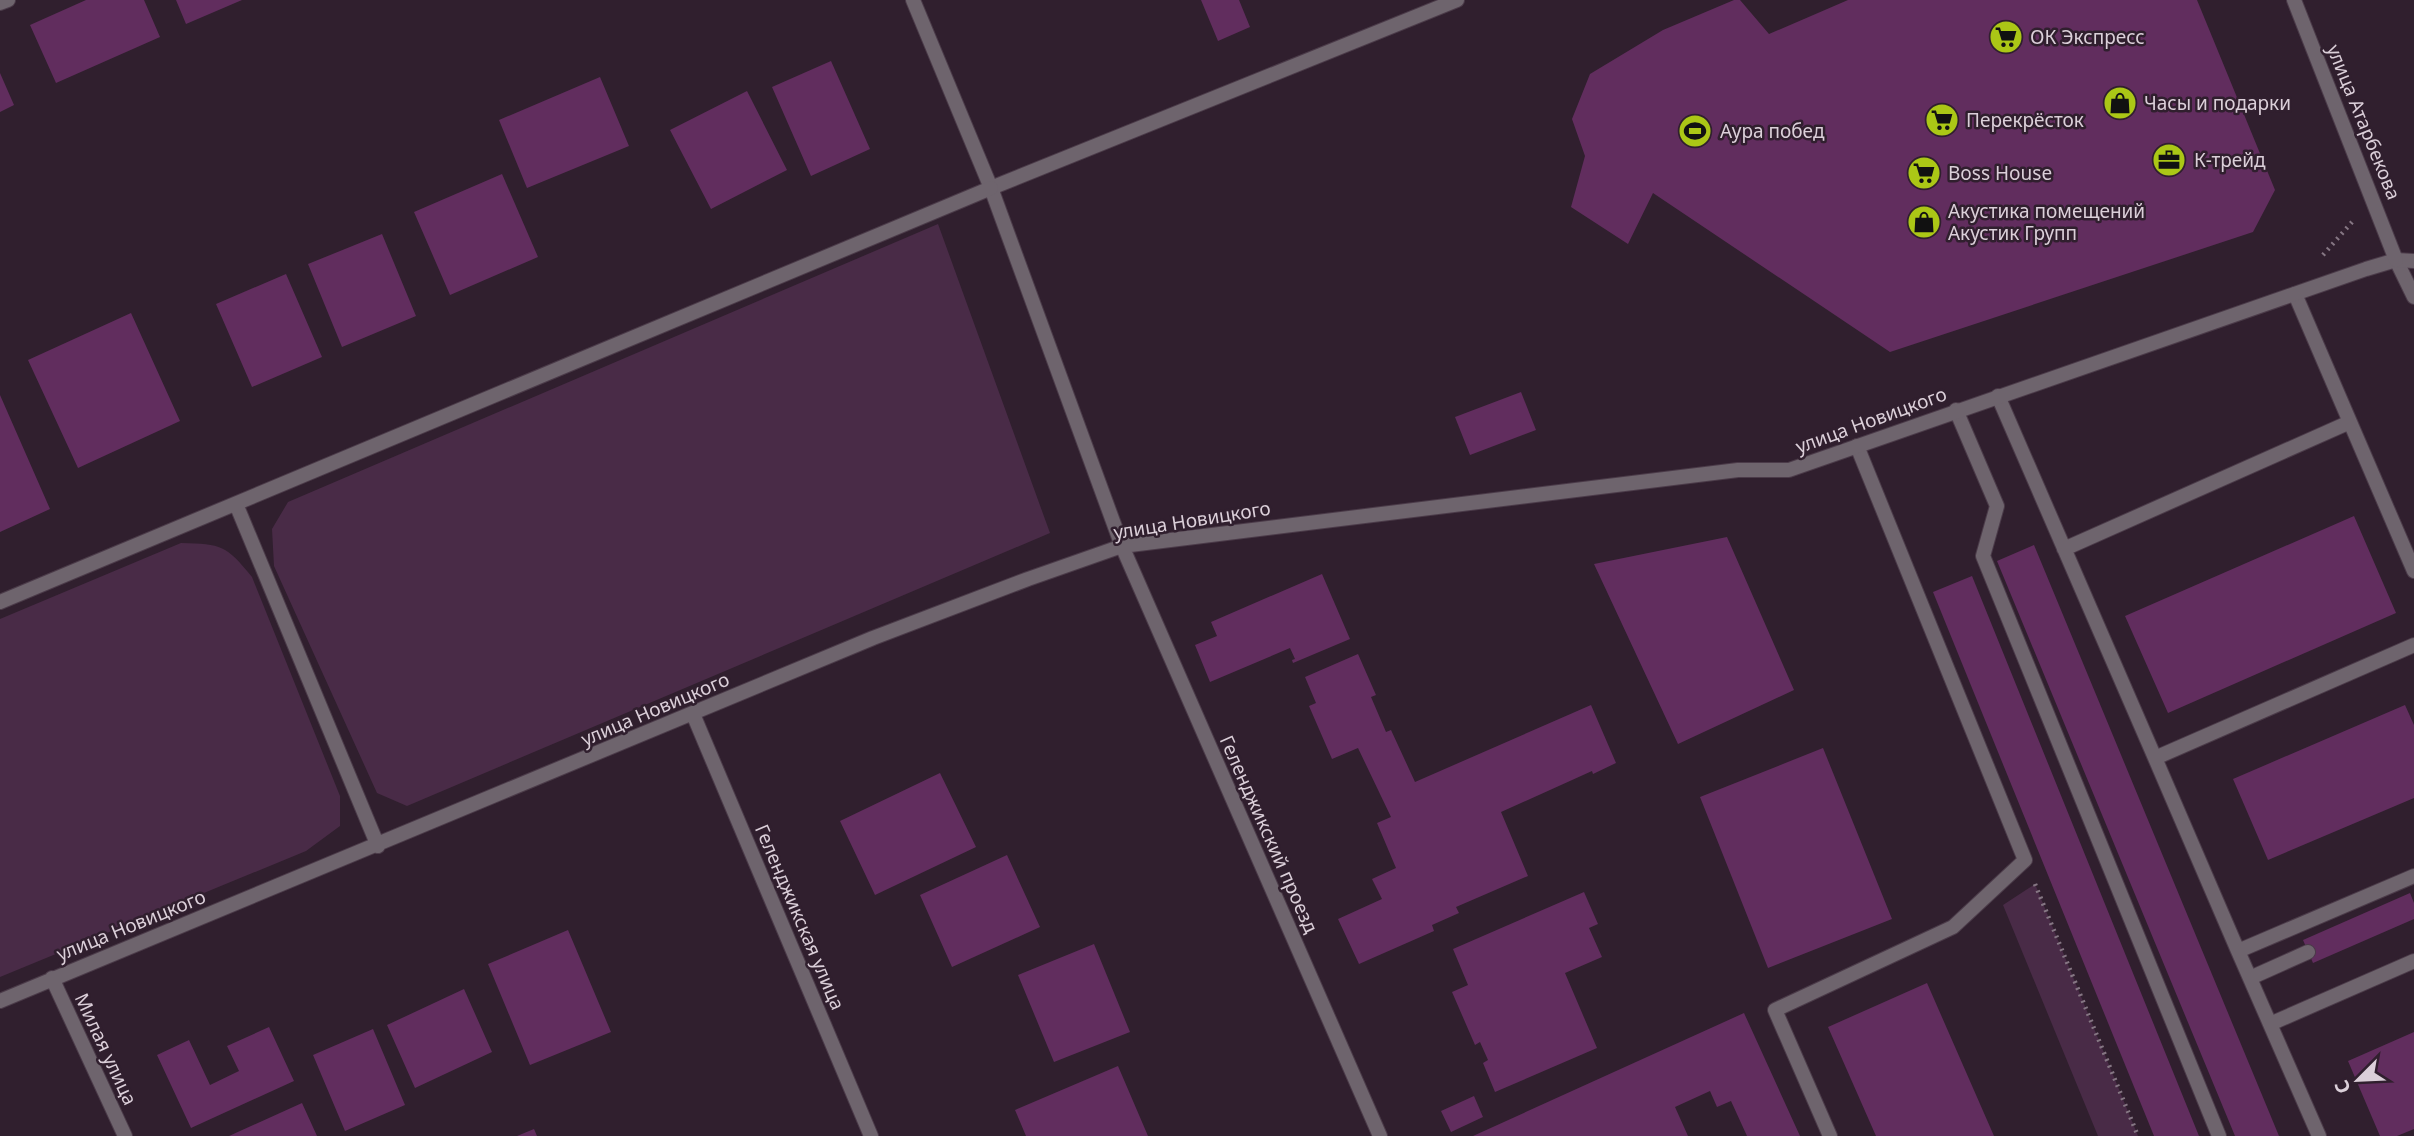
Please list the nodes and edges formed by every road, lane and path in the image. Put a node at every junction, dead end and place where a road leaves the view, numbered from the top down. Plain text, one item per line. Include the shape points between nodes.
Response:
1 (8, 0) edge
2 (912, 0) edge
3 (1457, 0) edge
4 (2294, 0) edge
5 (0, 3) edge
6 (991, 188) junction
7 (2396, 260) junction
8 (2414, 261) edge
9 (2295, 294) junction
10 (2414, 297) edge
11 (1998, 396) junction
12 (1956, 410) junction
13 (2350, 422) junction
14 (1857, 446) junction
15 (236, 504) junction
16 (1122, 546) junction
17 (2064, 549) junction
18 (2414, 571) edge
19 (0, 602) edge
20 (2414, 645) edge
21 (693, 713) junction
22 (2155, 758) junction
23 (378, 846) junction
24 (2025, 860) junction
25 (2414, 876) edge
26 (2238, 951) junction
27 (2308, 952) dead end
28 (2414, 961) edge
29 (52, 978) junction
30 (2250, 978) junction
31 (0, 1001) edge
32 (2270, 1024) junction
33 (125, 1136) edge
34 (871, 1136) edge
35 (1380, 1136) edge
36 (1830, 1136) edge
37 (2138, 1136) edge
38 (2219, 1136) edge
39 (2319, 1136) edge

1 - 5 street
2 - 6 street, Геленджикский проезд
3 - 6 street
4 - 7 street, улица Атарбекова
6 - 15 street
6 - 16 street, Геленджикский проезд
7 - 8 street
7 - 9 street, улица Новицкого
7 - 10 street, улица Атарбекова
9 - 11 street, улица Новицкого
9 - 13 street
11 - 12 street, улица Новицкого
11 - 17 street
12 - 14 street, улица Новицкого
12 - 38 street via 1997,506 1983,556
13 - 17 street
13 - 18 street
14 - 16 street, улица Новицкого via 1789,470 1725,472
14 - 24 street
15 - 19 street
15 - 23 street
16 - 21 street, улица Новицкого via 873,638
16 - 35 street, Геленджикский проезд
17 - 22 street
20 - 22 street
21 - 23 street, улица Новицкого
21 - 34 street, Геленджикская улица
22 - 26 street
23 - 29 street, улица Новицкого
24 - 36 street via 1953,927 1775,1010
24 - 37 path
25 - 26 street
26 - 30 street
27 - 30 street
28 - 32 street
29 - 31 street, улица Новицкого
29 - 33 street, Милая улица
30 - 32 street
32 - 39 street

